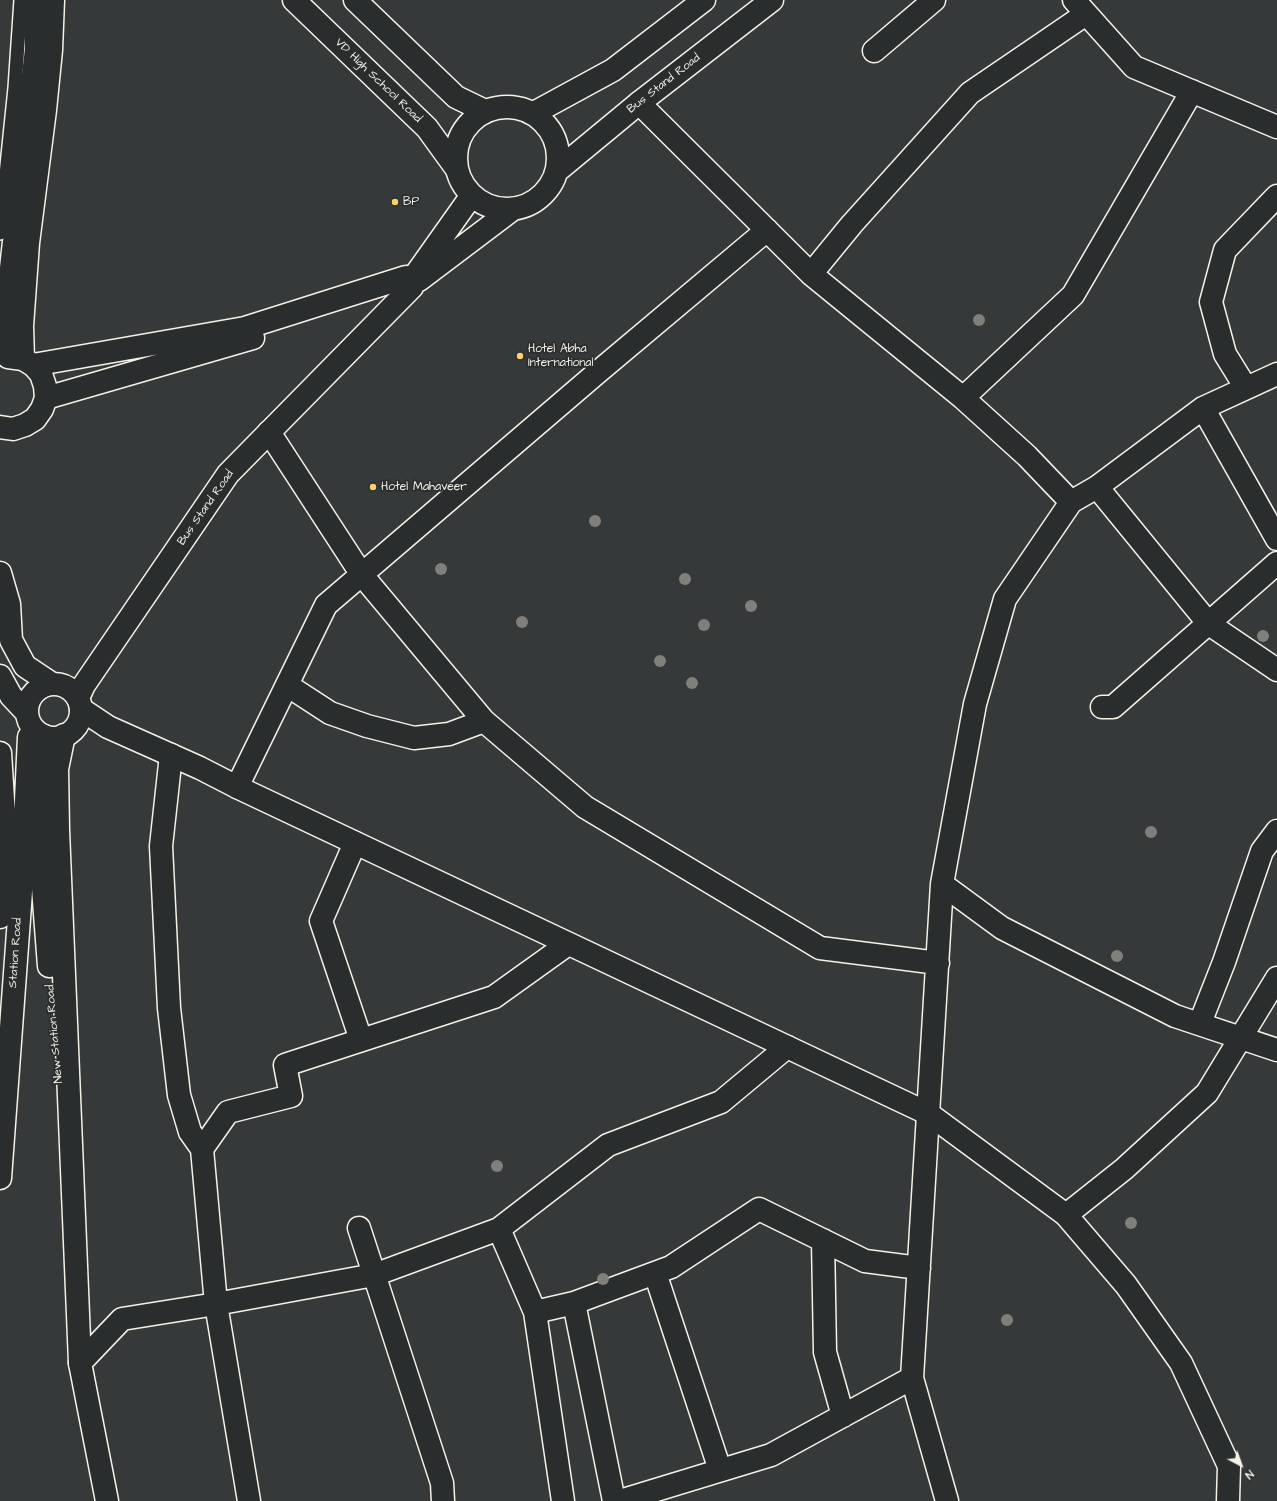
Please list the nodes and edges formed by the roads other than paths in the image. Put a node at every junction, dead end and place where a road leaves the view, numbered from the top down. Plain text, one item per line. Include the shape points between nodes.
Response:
1 (21, 0) edge
2 (36, 0) edge
3 (53, 0) edge
4 (294, 0) edge
5 (355, 0) edge
6 (704, 0) edge
7 (772, 0) edge
8 (934, 0) edge
9 (1080, 7) edge
10 (874, 51) dead end
11 (1192, 91) junction
12 (639, 103) junction
13 (485, 111) junction
14 (534, 113) junction
15 (1277, 127) edge
16 (456, 168) junction
17 (558, 170) junction
18 (472, 196) junction
19 (1277, 196) edge
20 (513, 209) junction
21 (0, 227) edge
22 (767, 230) junction
23 (0, 233) edge
24 (811, 274) junction
25 (412, 281) junction
26 (1, 349) edge
27 (28, 362) junction
28 (1277, 374) edge
29 (1246, 388) junction
30 (46, 398) junction
31 (963, 398) junction
32 (1203, 408) junction
33 (0, 428) edge
34 (269, 432) junction
35 (1097, 487) junction
36 (1071, 502) junction
37 (1277, 539) edge
38 (1277, 563) edge
39 (0, 573) edge
40 (362, 575) junction
41 (1208, 624) junction
42 (1277, 670) edge
43 (0, 676) edge
44 (52, 684) junction
45 (288, 685) junction
46 (79, 704) junction
47 (1102, 707) dead end
48 (484, 721) junction
49 (108, 727) junction
50 (48, 728) junction
51 (0, 752) edge
52 (171, 755) junction
53 (237, 787) junction
54 (1277, 830) edge
55 (354, 842) junction
56 (942, 884) junction
57 (0, 906) edge
58 (568, 944) junction
59 (938, 963) junction
60 (1277, 978) edge
61 (1200, 1023) junction
62 (1241, 1037) junction
63 (361, 1040) junction
64 (786, 1047) junction
65 (1277, 1050) edge
66 (929, 1114) junction
67 (202, 1149) junction
68 (0, 1178) edge
69 (1066, 1215) junction
70 (359, 1228) dead end
71 (499, 1229) junction
72 (823, 1240) junction
73 (919, 1268) junction
74 (655, 1273) junction
75 (374, 1275) junction
76 (574, 1303) junction
77 (216, 1304) junction
78 (535, 1312) junction
79 (80, 1363) junction
80 (912, 1378) junction
81 (843, 1416) junction
82 (720, 1470) junction
83 (107, 1501) edge
84 (249, 1501) edge
85 (443, 1501) edge
86 (563, 1501) edge
87 (614, 1501) edge
88 (620, 1501) edge
89 (946, 1501) edge
90 (1228, 1501) edge

1 - 21 lane via 15,88
2 - 26 street via 36,49
3 - 27 street via 51,50 28,243 22,326
4 - 16 street, VD High School Road via 427,128
5 - 13 street via 456,97
6 - 14 street via 613,70
7 - 12 street, Bus Stand Road
8 - 10 street
9 - 11 street via 1134,67
9 - 24 street via 970,93 852,224
11 - 15 street
11 - 31 street via 1073,295
12 - 17 street, Bus Stand Road
12 - 22 street
13 - 14 street via 501,107 518,107
13 - 16 street via 471,121 462,135 456,151
14 - 17 street via 547,124 555,138 559,154
16 - 18 street
17 - 20 street via 551,185 540,198
18 - 20 street via 498,209
18 - 25 street
19 - 29 street via 1224,250 1211,302 1225,354
20 - 25 street, Bus Stand Road
21 - 23 lane
22 - 24 street
22 - 40 street
24 - 31 street
25 - 27 street via 245,328
25 - 30 street via 233,345
25 - 34 street, Bus Stand Road
26 - 27 street via 10,356
27 - 30 street via 41,374
28 - 29 street
29 - 32 street
30 - 33 street via 38,414 25,425 13,429
31 - 36 street via 1027,456
32 - 35 street
32 - 37 street
34 - 40 street
34 - 46 street, Bus Stand Road via 228,474 84,685
35 - 36 street
35 - 41 street
36 - 56 street via 1005,599 975,704
38 - 41 street
39 - 44 street via 9,604 11,640 25,666
40 - 45 street via 326,605
40 - 48 street
41 - 42 street
41 - 47 street via 1114,708
43 - 50 street via 11,696
44 - 46 street via 72,690
44 - 50 street via 42,686 28,701
45 - 48 street via 330,713 414,738 449,734
45 - 53 street
46 - 49 street
46 - 50 street via 79,720
48 - 59 street via 585,807 820,948
49 - 50 street
49 - 52 street
50 - 68 street, Station Road via 29,737 23,864
50 - 79 street, New Station Road via 57,769
51 - 57 street via 6,847
52 - 53 street
52 - 67 street via 161,846 170,1008 178,1095 190,1132
53 - 55 street
54 - 61 street via 1262,851
55 - 58 street
55 - 63 street via 321,921
56 - 59 street
56 - 61 street via 1002,928 1175,1016
58 - 63 street via 494,997
58 - 64 street
59 - 66 street
60 - 62 street
61 - 62 street
62 - 65 street
62 - 69 street via 1207,1093 1128,1165
63 - 67 street via 285,1065 291,1096 228,1112
64 - 66 street
64 - 71 street via 721,1102 608,1145
66 - 69 street
66 - 73 street
67 - 77 street
69 - 90 street via 1126,1285 1181,1364 1229,1466
70 - 75 street
71 - 75 street
71 - 78 street
72 - 73 street via 865,1261
72 - 74 street via 759,1209 671,1266
72 - 81 street via 825,1352
73 - 80 street
74 - 76 street
74 - 82 street
75 - 77 street
75 - 85 street via 442,1483
76 - 78 street
76 - 87 street
77 - 79 street via 122,1319
77 - 84 street
78 - 86 street
79 - 83 street, New Station Road
80 - 81 street
80 - 89 street
81 - 82 street via 771,1455
82 - 88 street

